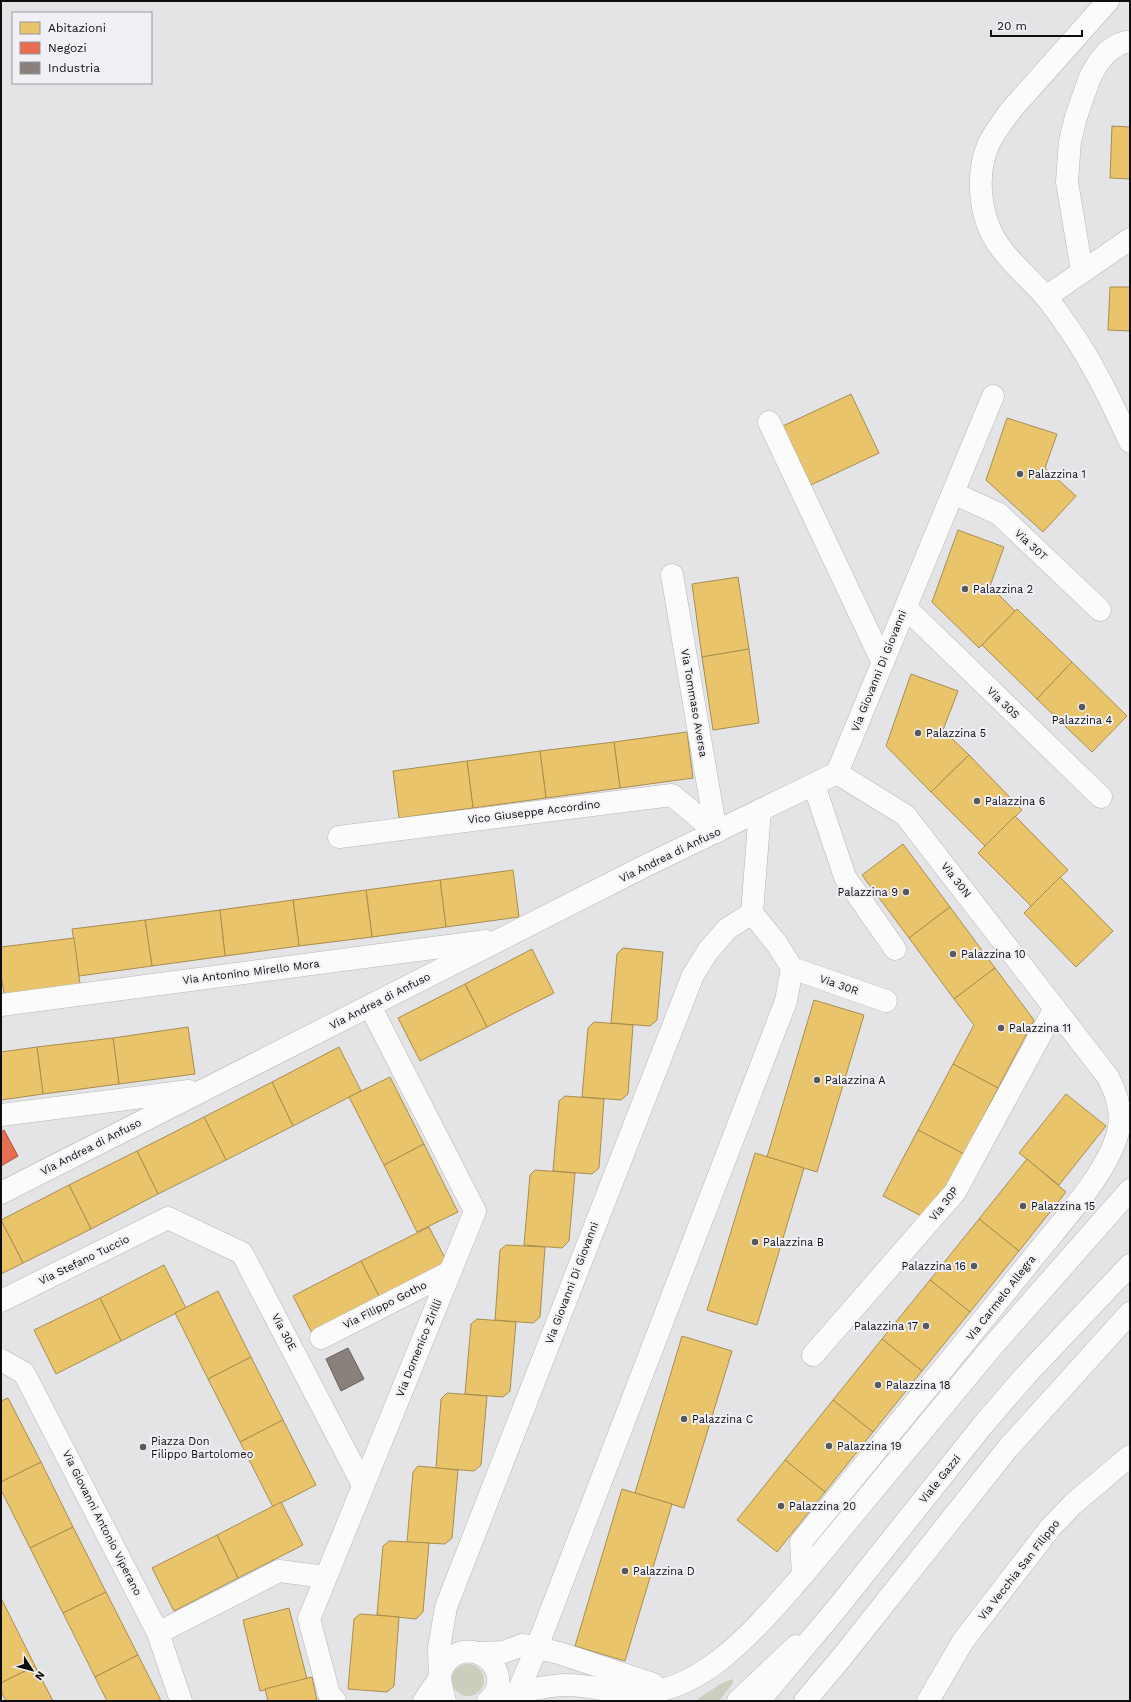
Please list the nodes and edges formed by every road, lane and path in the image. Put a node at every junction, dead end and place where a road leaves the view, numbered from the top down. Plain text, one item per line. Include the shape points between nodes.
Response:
1 (1108, 1) edge
2 (1130, 41) edge
3 (1130, 239) edge
4 (1082, 271) junction
5 (1046, 297) junction
6 (993, 396) dead end
7 (769, 422) dead end
8 (1130, 442) edge
9 (954, 493) junction
10 (672, 575) dead end
11 (906, 608) junction
12 (1100, 610) dead end
13 (883, 663) junction
14 (837, 773) junction
15 (814, 785) junction
16 (1101, 797) dead end
17 (760, 810) junction
18 (716, 832) junction
19 (339, 837) dead end
20 (752, 913) junction
21 (502, 939) junction
22 (895, 949) dead end
23 (792, 968) junction
24 (886, 1001) dead end
25 (1, 1005) edge
26 (370, 1006) junction
27 (1055, 1008) junction
28 (206, 1089) junction
29 (1, 1115) edge
30 (1130, 1190) edge
31 (1, 1193) edge
32 (168, 1218) joint
33 (1130, 1265) edge
34 (450, 1272) junction
35 (1, 1301) edge
36 (1130, 1313) edge
37 (321, 1338) dead end
38 (813, 1355) dead end
39 (1, 1360) edge
40 (1130, 1456) edge
41 (363, 1485) junction
42 (803, 1575) junction
43 (325, 1578) junction
44 (838, 1607) junction
45 (158, 1633) junction
46 (537, 1647) junction
47 (480, 1653) junction
48 (842, 1657) junction
49 (667, 1688) junction
50 (440, 1694) edge
51 (516, 1696) edge
52 (490, 1700) edge
53 (181, 1701) edge
54 (335, 1701) edge
55 (738, 1701) edge
56 (759, 1701) edge
57 (805, 1701) edge
58 (819, 1701) edge
59 (928, 1701) edge

1 - 5 street via 998,127 989,144 984,164 981,183 983,208 989,228 999,247
2 - 4 street via 1119,44 1107,52 1098,63 1090,77 1070,141 1067,182
3 - 4 street
4 - 5 street
5 - 8 street via 1093,367
6 - 9 street, Via Giovanni Di Giovanni
7 - 13 street
9 - 11 street, Via Giovanni Di Giovanni
9 - 12 street, Via 30T via 999,514
10 - 18 street, Via Tommaso Aversa
11 - 13 street, Via Giovanni Di Giovanni
11 - 16 street, Via 30S
13 - 14 street, Via Giovanni Di Giovanni
14 - 15 street
14 - 27 street, Via 30N via 905,815
15 - 17 street
15 - 22 street via 844,877
17 - 18 street, Via Andrea di Anfuso
17 - 20 street
18 - 19 street, Vico Giuseppe Accordino via 672,795
18 - 21 street, Via Andrea di Anfuso
20 - 23 street
20 - 50 street, Via Giovanni Di Giovanni via 727,929 708,951 693,975 446,1607 439,1648
21 - 25 street, Via Antonino Mirello Mora
21 - 26 street, Via Andrea di Anfuso
23 - 24 street, Via 30R
23 - 46 street via 783,1009
26 - 28 street, Via Andrea di Anfuso
26 - 34 street, Via Domenico Zirilli via 475,1211
27 - 38 street, Via 30P via 955,1192
27 - 42 street, Via Carmelo Allegra via 1114,1087 1120,1115 1119,1131 1113,1146 1089,1187 965,1344 801,1542
28 - 29 street
28 - 31 street, Via Andrea di Anfuso
30 - 42 street, Via Carmelo Allegra via 991,1348
32 - 35 street, Via Stefano Tuccio
32 - 41 street, Via 30E via 242,1253
33 - 44 street, Viale Gazzi via 982,1426
34 - 37 street, Via Filippo Gotho
34 - 41 street, Via Domenico Zirilli
36 - 48 street via 1008,1448
39 - 45 street, Via Giovanni Antonio Viperano via 24,1373
40 - 59 street, Via Vecchia San Filippo via 1073,1504 1050,1528 963,1641
41 - 43 street, Via Domenico Zirilli
42 - 49 street, Via Carmelo Allegra via 732,1650 699,1676
43 - 45 street via 279,1570
43 - 54 street, Via Domenico Zirilli via 309,1619 329,1694
44 - 55 street
44 - 56 street, Viale Gazzi
45 - 53 street, Via Giovanni Antonio Viperano
46 - 47 street via 522,1645 504,1652
46 - 49 street
46 - 51 street
47 - 50 street via 462,1652 447,1661 442,1668
47 - 52 street via 488,1658 497,1673 496,1690
48 - 57 street
48 - 58 street
49 - 51 street, Via Carmelo Allegra via 637,1693 567,1685
51 - 52 street, Via Carmelo Allegra

